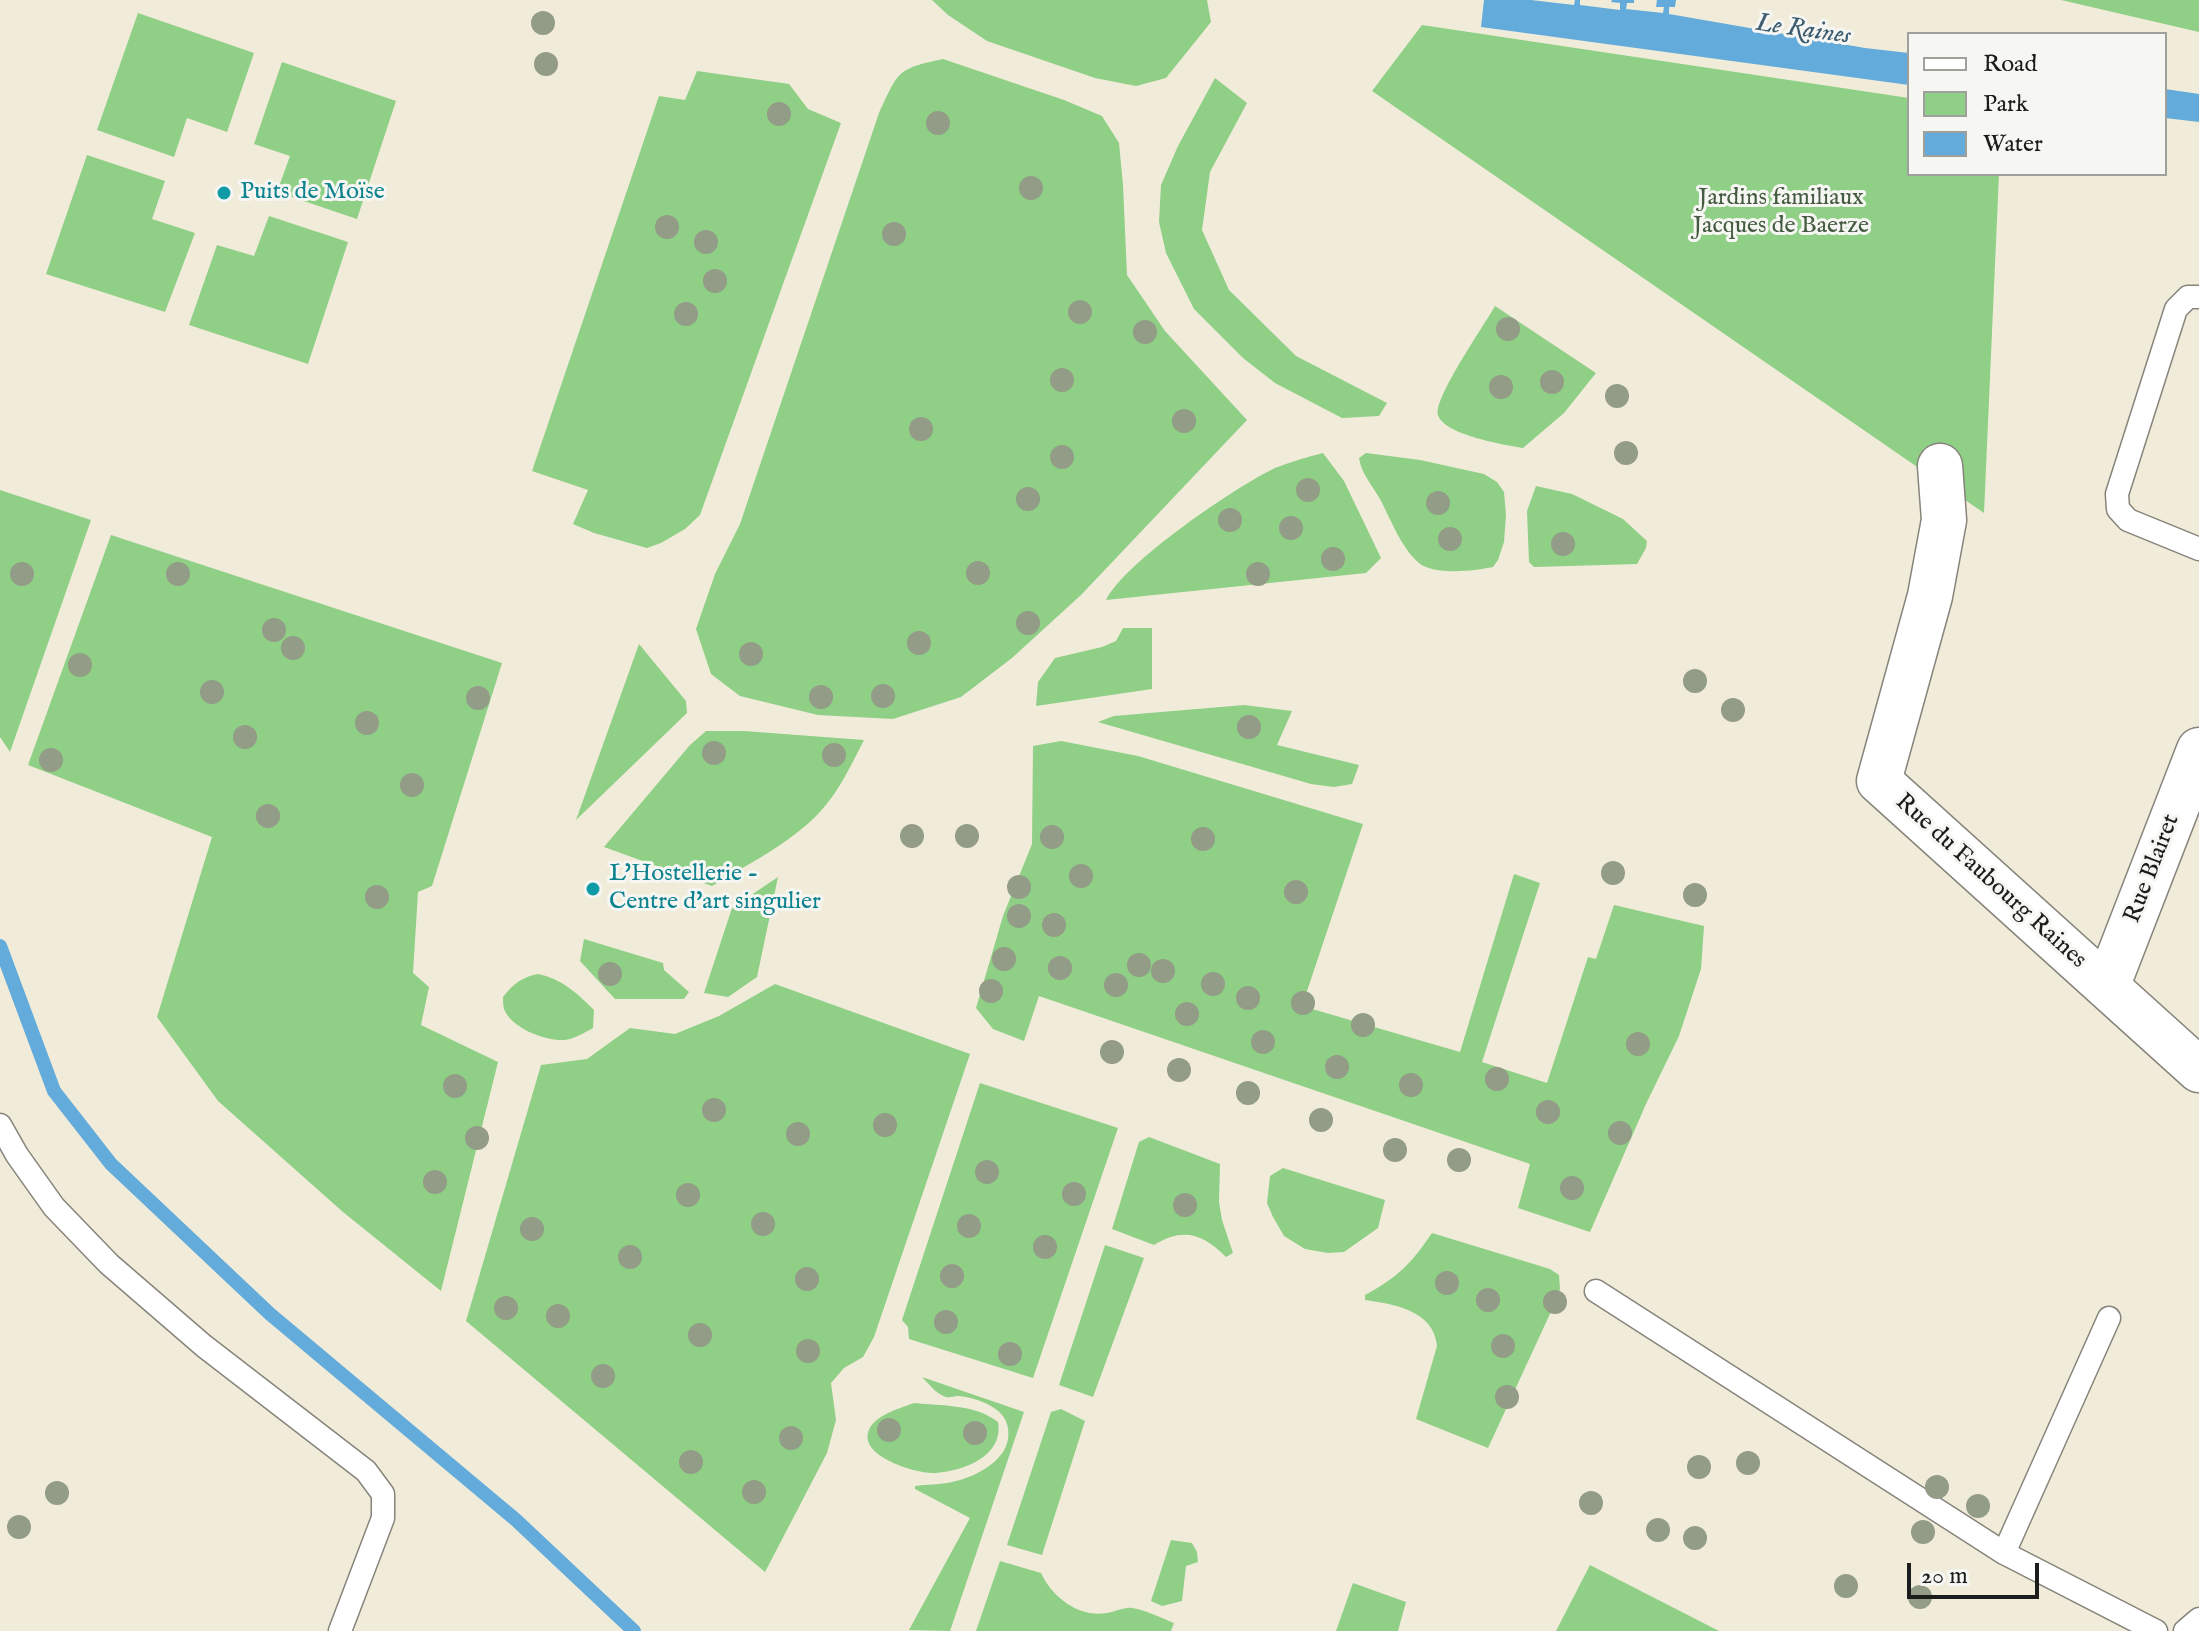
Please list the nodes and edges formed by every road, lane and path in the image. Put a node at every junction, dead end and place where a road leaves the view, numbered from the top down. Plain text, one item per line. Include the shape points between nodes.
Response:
1 (2199, 297) edge
2 (1940, 466) dead end
3 (2199, 549) edge
4 (2199, 750) edge
5 (2107, 987) junction
6 (2199, 1070) edge
7 (0, 1125) edge
8 (1596, 1291) dead end
9 (2109, 1318) dead end
10 (2004, 1553) junction
11 (2199, 1619) edge
12 (340, 1631) edge
13 (2156, 1631) edge
14 (2185, 1631) edge

1 - 3 lane via 2188,297 2176,309 2117,494 2118,509 2128,520
2 - 5 street, Rue du Faubourg Raines via 1944,520 1930,596 1879,781
4 - 5 street, Rue Blairet
5 - 6 street, Rue du Faubourg Raines
7 - 12 lane via 54,1207 109,1264 204,1346 366,1471 383,1494 383,1518
8 - 10 lane
9 - 10 lane
10 - 13 lane
11 - 14 lane

